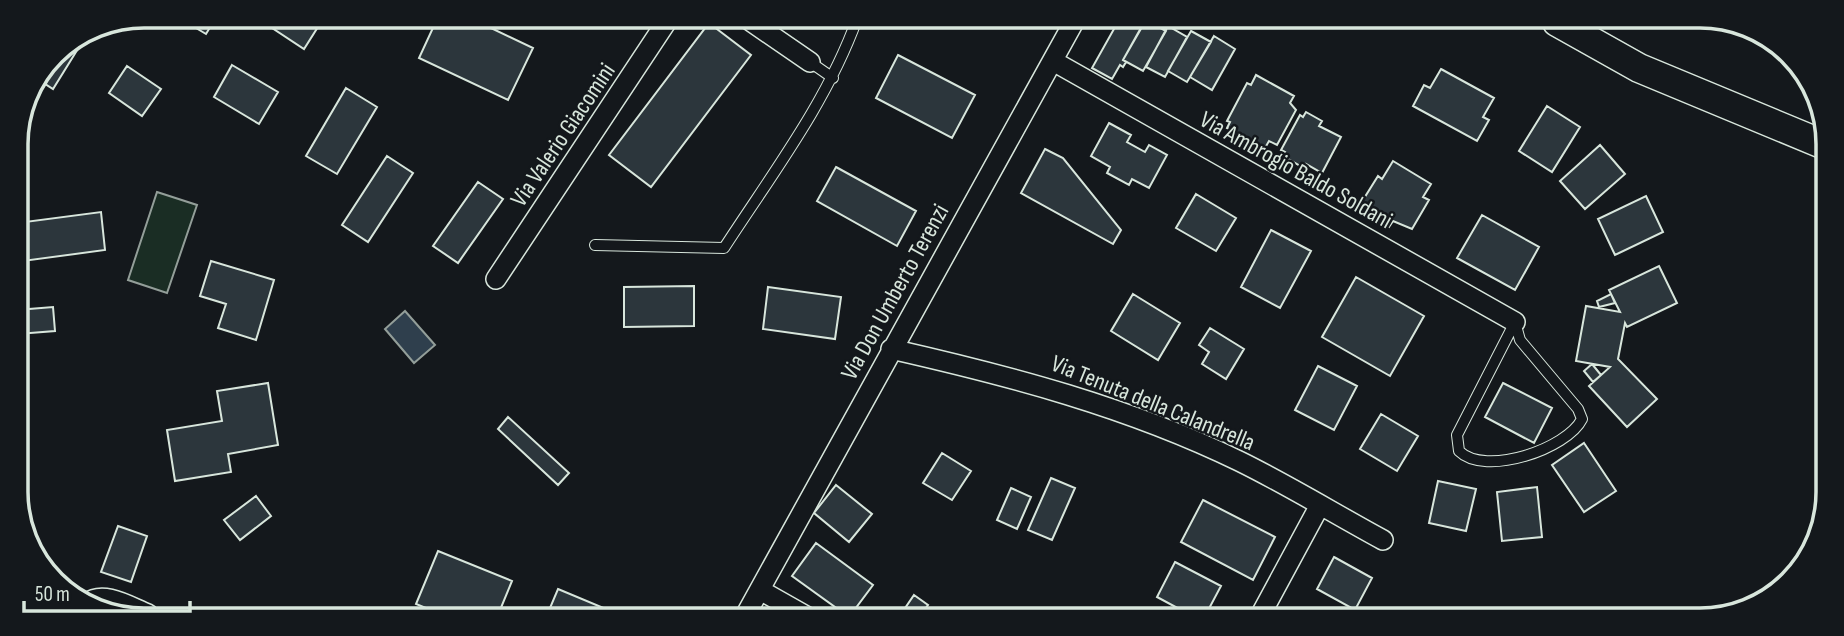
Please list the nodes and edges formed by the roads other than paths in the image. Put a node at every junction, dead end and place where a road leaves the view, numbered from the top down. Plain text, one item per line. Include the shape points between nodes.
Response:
1 (662, 28) edge
2 (761, 28) edge
3 (853, 28) edge
4 (1071, 28) edge
5 (1568, 28) edge
6 (1053, 61) junction
7 (810, 62) joint
8 (833, 78) junction
9 (1816, 141) edge
10 (595, 245) dead end
11 (496, 279) dead end
12 (1515, 322) junction
13 (891, 349) junction
14 (1320, 505) junction
15 (1382, 540) dead end
16 (760, 590) junction
17 (98, 598) edge
18 (126, 606) edge
19 (750, 608) edge
20 (792, 608) edge
21 (1264, 608) edge

1 - 11 street, Via Valerio Giacomini
2 - 7 street
3 - 8 lane
4 - 6 street, Via Don Umberto Terenzi
5 - 9 main road via 1639,68
6 - 12 street, Via Ambrogio Baldo Soldani
6 - 13 street, Via Don Umberto Terenzi
7 - 8 lane
8 - 10 lane via 724,248
12 - 12 lane via 1457,435 1459,451 1478,461 1544,449 1581,422 1578,409 1520,340
13 - 14 street, Via Tenuta della Calandrella via 1059,390 1212,449
13 - 16 street, Via Don Umberto Terenzi
14 - 15 street, Via Tenuta della Calandrella
14 - 21 street
16 - 19 street, Via Don Umberto Terenzi
16 - 20 street
17 - 18 street

